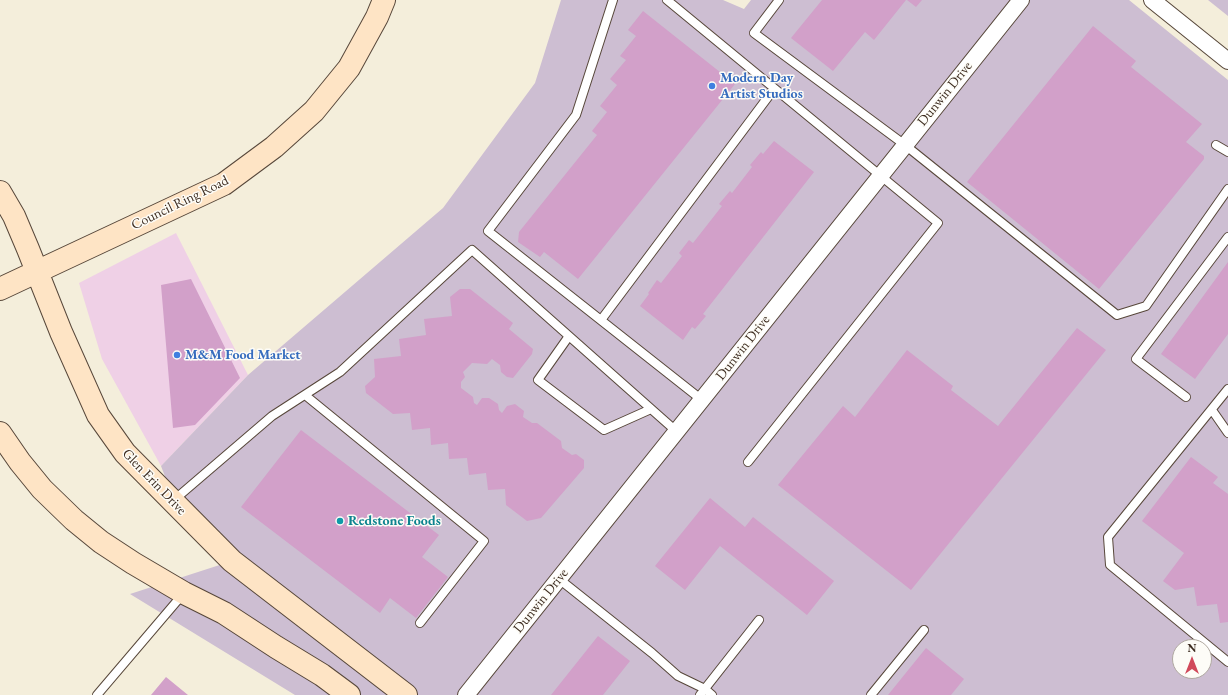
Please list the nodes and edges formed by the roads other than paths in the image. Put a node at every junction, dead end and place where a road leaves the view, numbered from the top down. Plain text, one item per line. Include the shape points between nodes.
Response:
1 (384, 0) edge
2 (613, 0) edge
3 (667, 0) edge
4 (780, 0) edge
5 (1021, 0) edge
6 (1152, 0) edge
7 (1228, 60) edge
8 (774, 89) junction
9 (905, 145) junction
10 (1216, 145) dead end
11 (1228, 152) edge
12 (880, 176) junction
13 (1228, 189) edge
14 (0, 192) edge
15 (1228, 237) edge
16 (38, 270) junction
17 (0, 289) edge
18 (601, 320) junction
19 (569, 336) junction
20 (1228, 389) edge
21 (305, 395) junction
22 (1186, 397) dead end
23 (702, 400) junction
24 (651, 409) junction
25 (1212, 410) junction
26 (676, 431) junction
27 (0, 433) edge
28 (1228, 433) edge
29 (748, 462) dead end
30 (172, 502) junction
31 (559, 579) junction
32 (184, 593) junction
33 (759, 620) dead end
34 (420, 623) dead end
35 (924, 630) dead end
36 (1228, 662) edge
37 (702, 692) edge
38 (97, 695) edge
39 (349, 695) edge
40 (406, 695) edge
41 (466, 695) edge
42 (712, 695) edge
43 (870, 695) edge

1 - 16 street, Council Ring Road via 349,68 314,110 274,147 224,184
2 - 18 lane via 576,115 488,230
3 - 8 lane
4 - 9 lane via 754,33
5 - 9 street, Dunwin Drive
6 - 7 street
8 - 12 lane
8 - 18 lane
9 - 12 street, Dunwin Drive
9 - 13 lane via 1117,315 1146,306
10 - 11 lane
12 - 23 street, Dunwin Drive
12 - 29 lane via 938,223
14 - 16 street, Glen Erin Drive via 14,216
15 - 22 lane via 1136,359
16 - 17 street, Council Ring Road
16 - 30 street, Glen Erin Drive via 61,332 98,415 125,452
18 - 23 lane
19 - 21 lane via 472,250 340,372
19 - 24 lane
19 - 24 lane via 538,380 604,430
20 - 25 lane
21 - 30 lane via 272,416
21 - 34 lane via 484,541
23 - 26 street, Dunwin Drive
24 - 26 lane
25 - 28 lane
25 - 36 lane via 1108,537 1109,558 1110,565
26 - 31 street, Dunwin Drive
27 - 32 street via 42,489 74,520 126,559
30 - 40 street, Glen Erin Drive via 232,561
31 - 37 lane via 652,652 678,676
31 - 41 street, Dunwin Drive
32 - 38 lane
32 - 39 street via 224,614 322,675
33 - 37 lane
35 - 43 lane
37 - 42 lane

